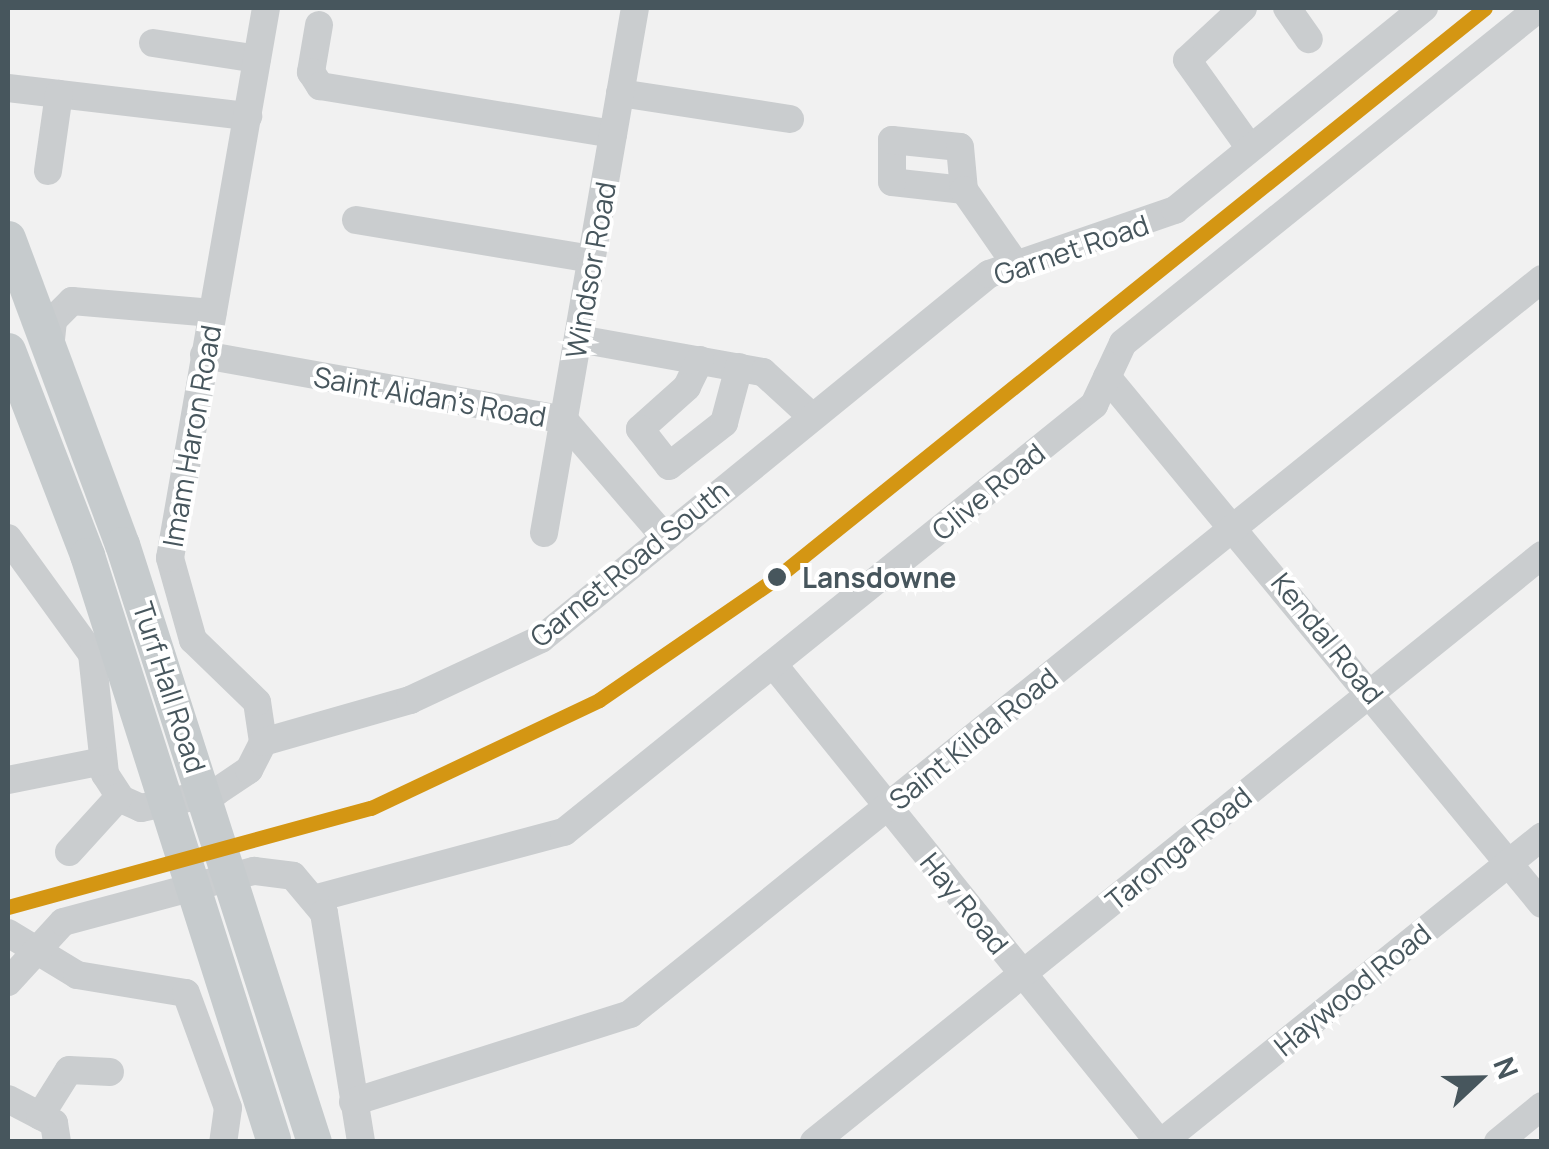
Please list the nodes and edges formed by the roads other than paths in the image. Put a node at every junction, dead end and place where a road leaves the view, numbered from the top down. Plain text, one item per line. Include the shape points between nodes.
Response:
1 (266, 8) edge
2 (635, 8) edge
3 (1243, 8) edge
4 (1287, 8) edge
5 (1539, 8) edge
6 (1406, 13) edge
7 (318, 25) dead end
8 (1309, 39) dead end
9 (153, 43) dead end
10 (258, 59) junction
11 (8, 88) edge
12 (620, 92) junction
13 (59, 94) junction
14 (248, 116) junction
15 (790, 119) dead end
16 (613, 134) junction
17 (1250, 148) junction
18 (48, 171) dead end
19 (964, 190) dead end
20 (356, 220) dead end
21 (8, 238) edge
22 (592, 260) junction
23 (1014, 262) junction
24 (1542, 279) edge
25 (212, 313) junction
26 (579, 339) junction
27 (50, 349) junction
28 (8, 350) edge
29 (204, 355) junction
30 (700, 360) junction
31 (739, 366) junction
32 (1108, 377) junction
33 (811, 416) junction
34 (564, 420) junction
35 (1238, 526) junction
36 (544, 533) dead end
37 (663, 535) junction
38 (8, 538) edge
39 (1542, 555) edge
40 (774, 664) junction
41 (1371, 692) junction
42 (263, 742) junction
43 (104, 761) junction
44 (8, 780) edge
45 (119, 797) junction
46 (888, 806) junction
47 (1542, 836) edge
48 (68, 852) dead end
49 (1508, 863) junction
50 (317, 898) junction
51 (1542, 904) edge
52 (8, 933) edge
53 (33, 947) junction
54 (1022, 974) junction
55 (8, 982) edge
56 (110, 1072) dead end
57 (8, 1100) edge
58 (354, 1102) junction
59 (1542, 1106) edge
60 (40, 1116) junction
61 (274, 1140) edge
62 (58, 1142) edge
63 (223, 1142) edge
64 (314, 1142) edge
65 (361, 1142) edge
66 (814, 1142) edge
67 (1160, 1142) edge
68 (1498, 1142) edge

1 - 10 street, Imam Haron Road
2 - 12 street, Windsor Road
3 - 17 street via 1187,60
4 - 8 street
5 - 32 street, Clive Road via 1123,343
6 - 17 street, Garnet Road
7 - 16 street via 311,72 320,86
9 - 10 street
10 - 14 street, Imam Haron Road
11 - 13 street
12 - 15 street
12 - 16 street, Windsor Road
13 - 14 street
13 - 18 street
14 - 25 street, Imam Haron Road
16 - 22 street, Windsor Road
17 - 23 street, Garnet Road via 1146,225
19 - 23 street
20 - 22 street
21 - 27 main road, Turf Hall Road
22 - 26 street, Windsor Road
23 - 33 street, Garnet Road
24 - 35 street, Saint Kilda Road
25 - 27 street via 72,301 53,320
25 - 29 street, Imam Haron Road
26 - 30 street
26 - 34 street, Windsor Road
27 - 64 main road, Turf Hall Road, bridge via 122,544
28 - 61 main road, Turf Hall Road, bridge via 87,555
29 - 34 street, Saint Aidan's Road
29 - 42 street, Imam Haron Road via 171,545 173,590 193,640 257,702
30 - 31 street
30 - 31 street via 687,387 640,429 669,466 724,423
31 - 33 street via 770,376
32 - 35 street, Kendal Road
32 - 40 street, Clive Road via 1094,404
33 - 37 street, Garnet Road South
34 - 36 street, Windsor Road
34 - 37 street, Saint Aidan's Road
35 - 41 street, Kendal Road
35 - 46 street, Saint Kilda Road
37 - 42 street, Garnet Road South via 558,627 477,674
38 - 43 street via 92,654
39 - 41 street, Taronga Road
40 - 46 street, Hay Road
40 - 50 street, Clive Road via 558,835
41 - 49 street, Kendal Road
41 - 54 street, Taronga Road
42 - 45 street via 248,770 216,792 141,808
43 - 44 street
43 - 45 street
45 - 48 street
46 - 54 street, Hay Road
46 - 58 street, Saint Kilda Road via 624,1017
47 - 49 street, Haywood Road
49 - 51 street, Kendal Road
49 - 67 street, Haywood Road
50 - 53 street via 293,876 254,871 63,922
50 - 58 street
52 - 53 street
53 - 55 street
53 - 63 street via 84,978 186,994 228,1108
54 - 66 street, Taronga Road
54 - 67 street, Hay Road
56 - 60 street via 69,1070
57 - 60 street
58 - 65 street
59 - 68 street
60 - 62 street via 56,1126

